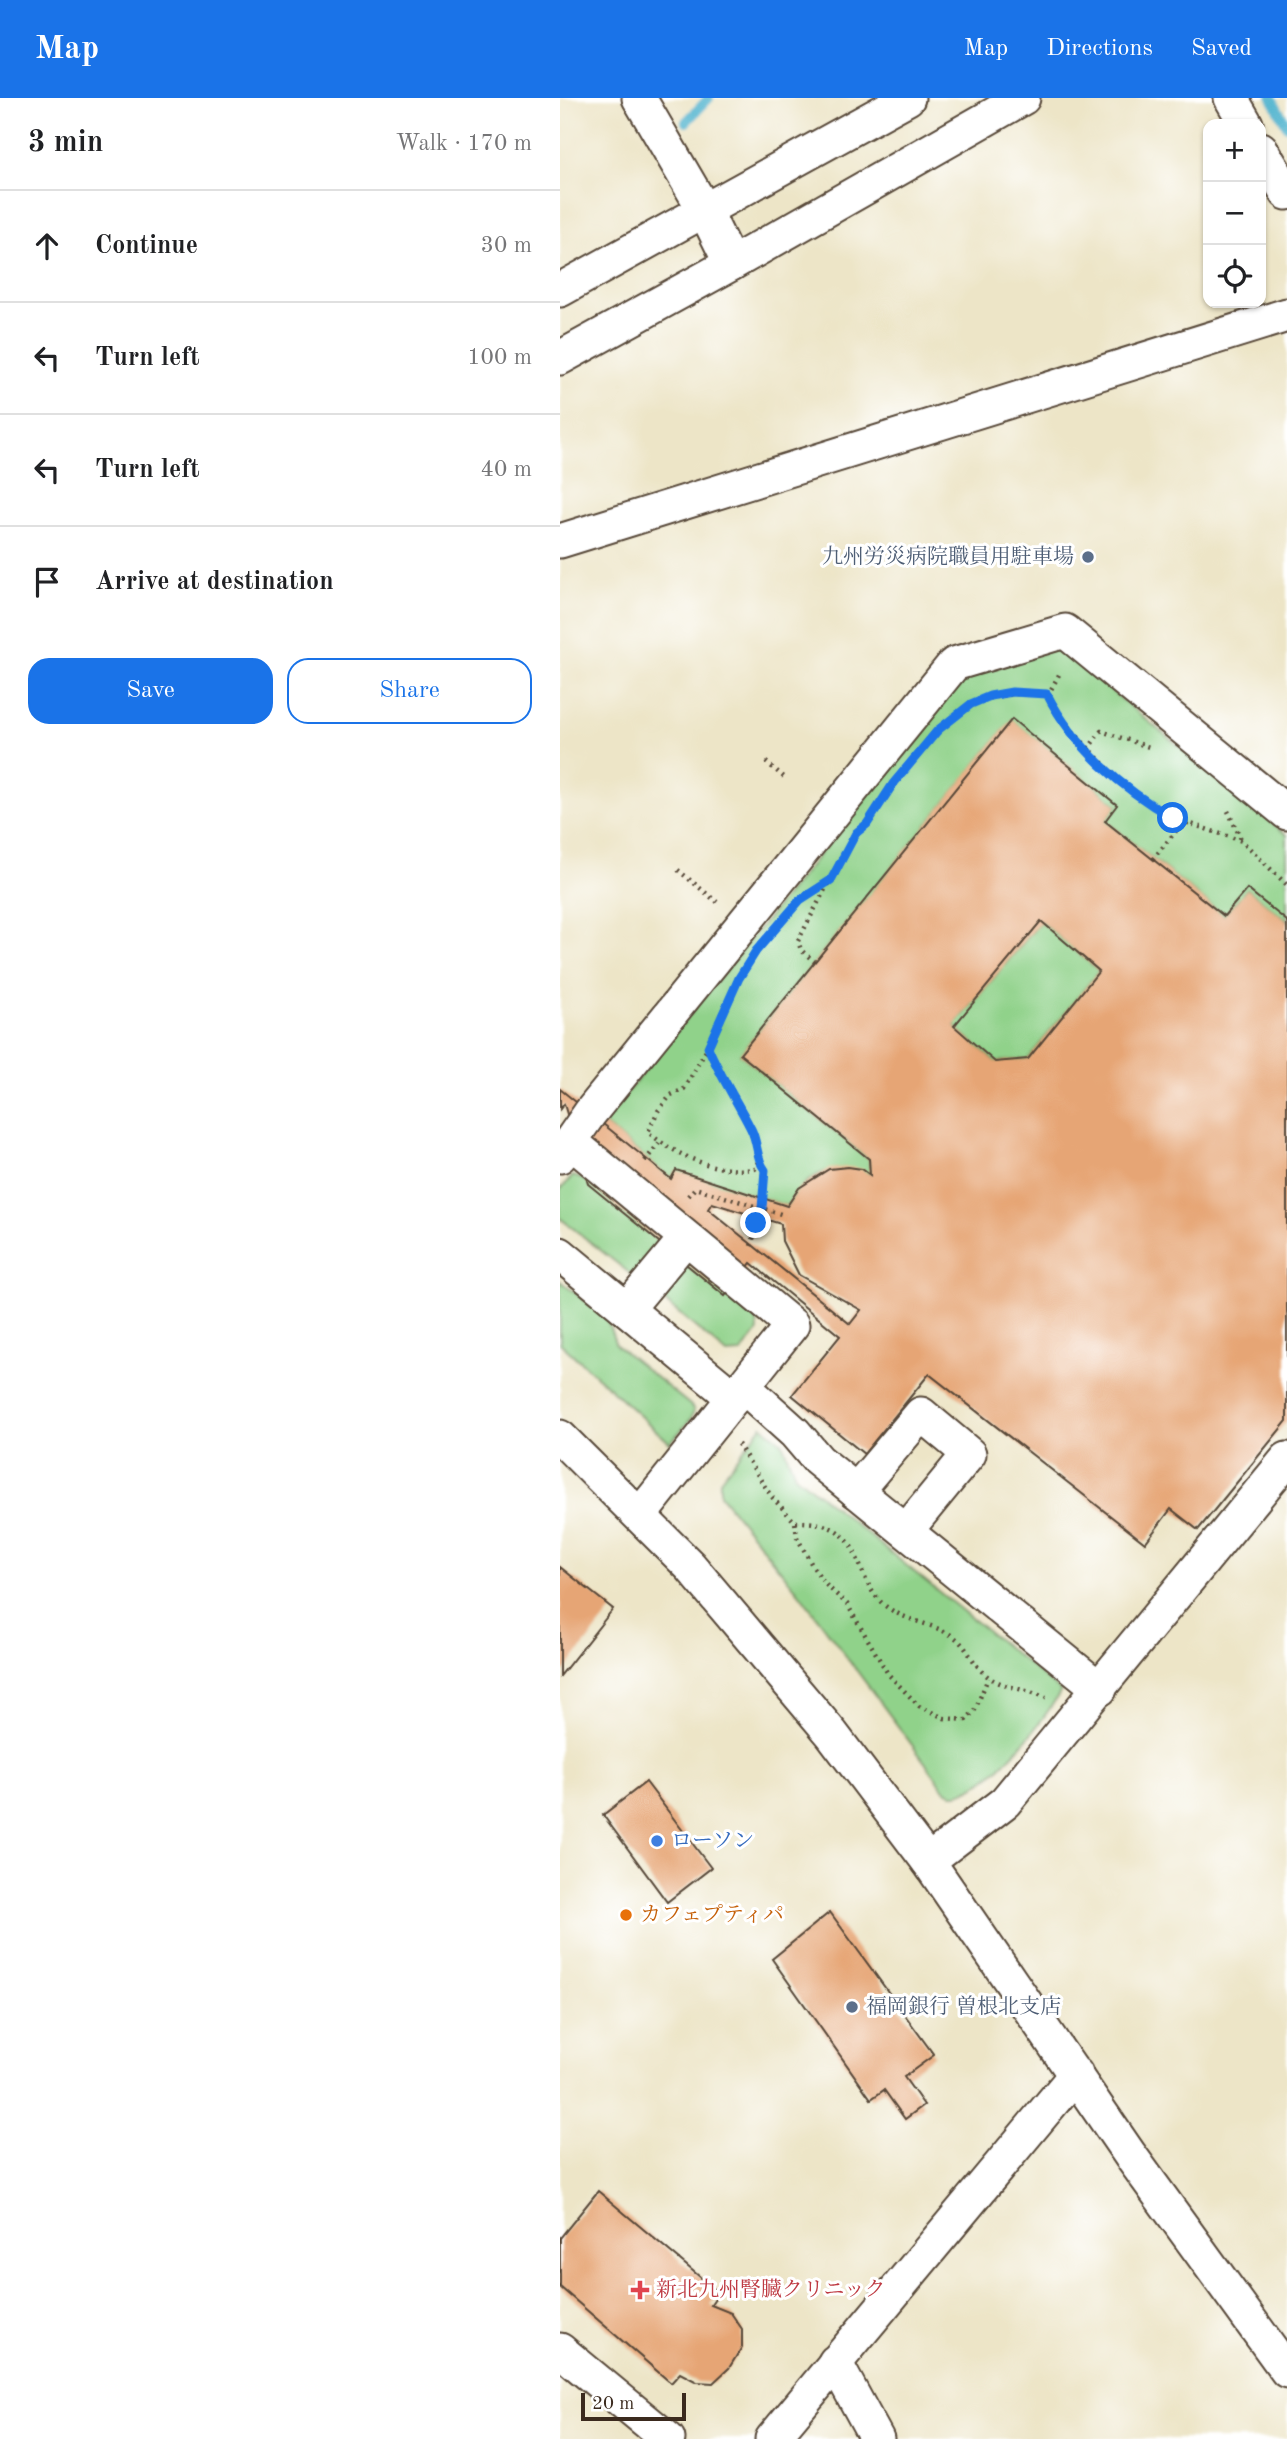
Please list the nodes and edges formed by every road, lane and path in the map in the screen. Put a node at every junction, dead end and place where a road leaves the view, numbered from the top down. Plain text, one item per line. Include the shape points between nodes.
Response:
1 (639, 98) edge
2 (908, 98) edge
3 (1023, 98) edge
4 (1231, 98) edge
5 (1243, 119) edge
6 (1266, 157) edge
7 (1287, 193) edge
8 (705, 211) junction
9 (732, 264) junction
10 (560, 290) edge
11 (1287, 315) edge
12 (560, 358) edge
13 (560, 541) edge
14 (1064, 666) dead end
15 (1048, 695) junction
16 (955, 715) dead end
17 (1088, 749) junction
18 (1159, 752) dead end
19 (766, 762) dead end
20 (785, 778) dead end
21 (1224, 805) dead end
22 (1287, 813) edge
23 (1189, 822) junction
24 (1242, 841) junction
25 (844, 856) dead end
26 (1153, 859) dead end
27 (678, 870) dead end
28 (831, 880) junction
29 (697, 884) dead end
30 (1287, 885) edge
31 (816, 889) dead end
32 (815, 962) dead end
33 (729, 999) dead end
34 (708, 1047) junction
35 (660, 1143) junction
36 (566, 1149) edge
37 (760, 1163) junction
38 (642, 1164) dead end
39 (685, 1199) dead end
40 (762, 1208) junction
41 (784, 1215) dead end
42 (686, 1237) junction
43 (750, 1252) dead end
44 (560, 1254) edge
45 (627, 1309) junction
46 (739, 1392) junction
47 (560, 1437) edge
48 (738, 1443) dead end
49 (1287, 1459) edge
50 (856, 1491) junction
51 (640, 1515) junction
52 (795, 1522) junction
53 (906, 1531) junction
54 (988, 1678) junction
55 (1100, 1689) junction
56 (1050, 1700) dead end
57 (928, 1861) junction
58 (1076, 2074) junction
59 (560, 2350) edge
60 (835, 2362) junction
61 (1287, 2371) edge
62 (668, 2439) edge
63 (772, 2439) edge
64 (877, 2439) edge

1 - 8 street
2 - 8 street
3 - 9 street
4 - 5 street
6 - 7 street
8 - 9 street
8 - 10 street
9 - 12 street
11 - 13 street
14 - 15 path
15 - 16 path via 1012,692 990,696
15 - 17 path via 1060,718
17 - 18 path via 1101,731
17 - 23 path via 1127,789 1173,818
19 - 20 path
21 - 24 path
22 - 36 street via 1065,631 954,664 598,1103
23 - 24 path
23 - 26 path
24 - 30 path
25 - 28 path
27 - 29 path
28 - 31 path
28 - 32 path via 798,941
33 - 34 path
34 - 35 path via 684,1088 658,1111 648,1132
34 - 37 path via 752,1130
35 - 37 path via 675,1153 742,1171
35 - 38 path
36 - 42 street
37 - 40 path via 765,1170
39 - 40 path via 695,1188
40 - 41 path
40 - 43 path
42 - 45 street
42 - 46 street via 792,1325
44 - 45 street
45 - 46 street
46 - 50 street via 795,1433 818,1460
46 - 51 street
47 - 51 street
48 - 52 path via 771,1496
49 - 55 street
50 - 53 street
50 - 53 street via 921,1414 969,1454
51 - 57 street via 690,1566 832,1734
52 - 54 path via 822,1525 841,1536 856,1553 881,1602 916,1623 953,1636
52 - 54 path via 797,1537 813,1567 847,1604 888,1674 919,1706 944,1718 966,1720
53 - 55 street
54 - 56 path
55 - 57 street via 1005,1802
57 - 58 street
58 - 60 street
58 - 61 street
59 - 62 street
60 - 63 street
60 - 64 street

